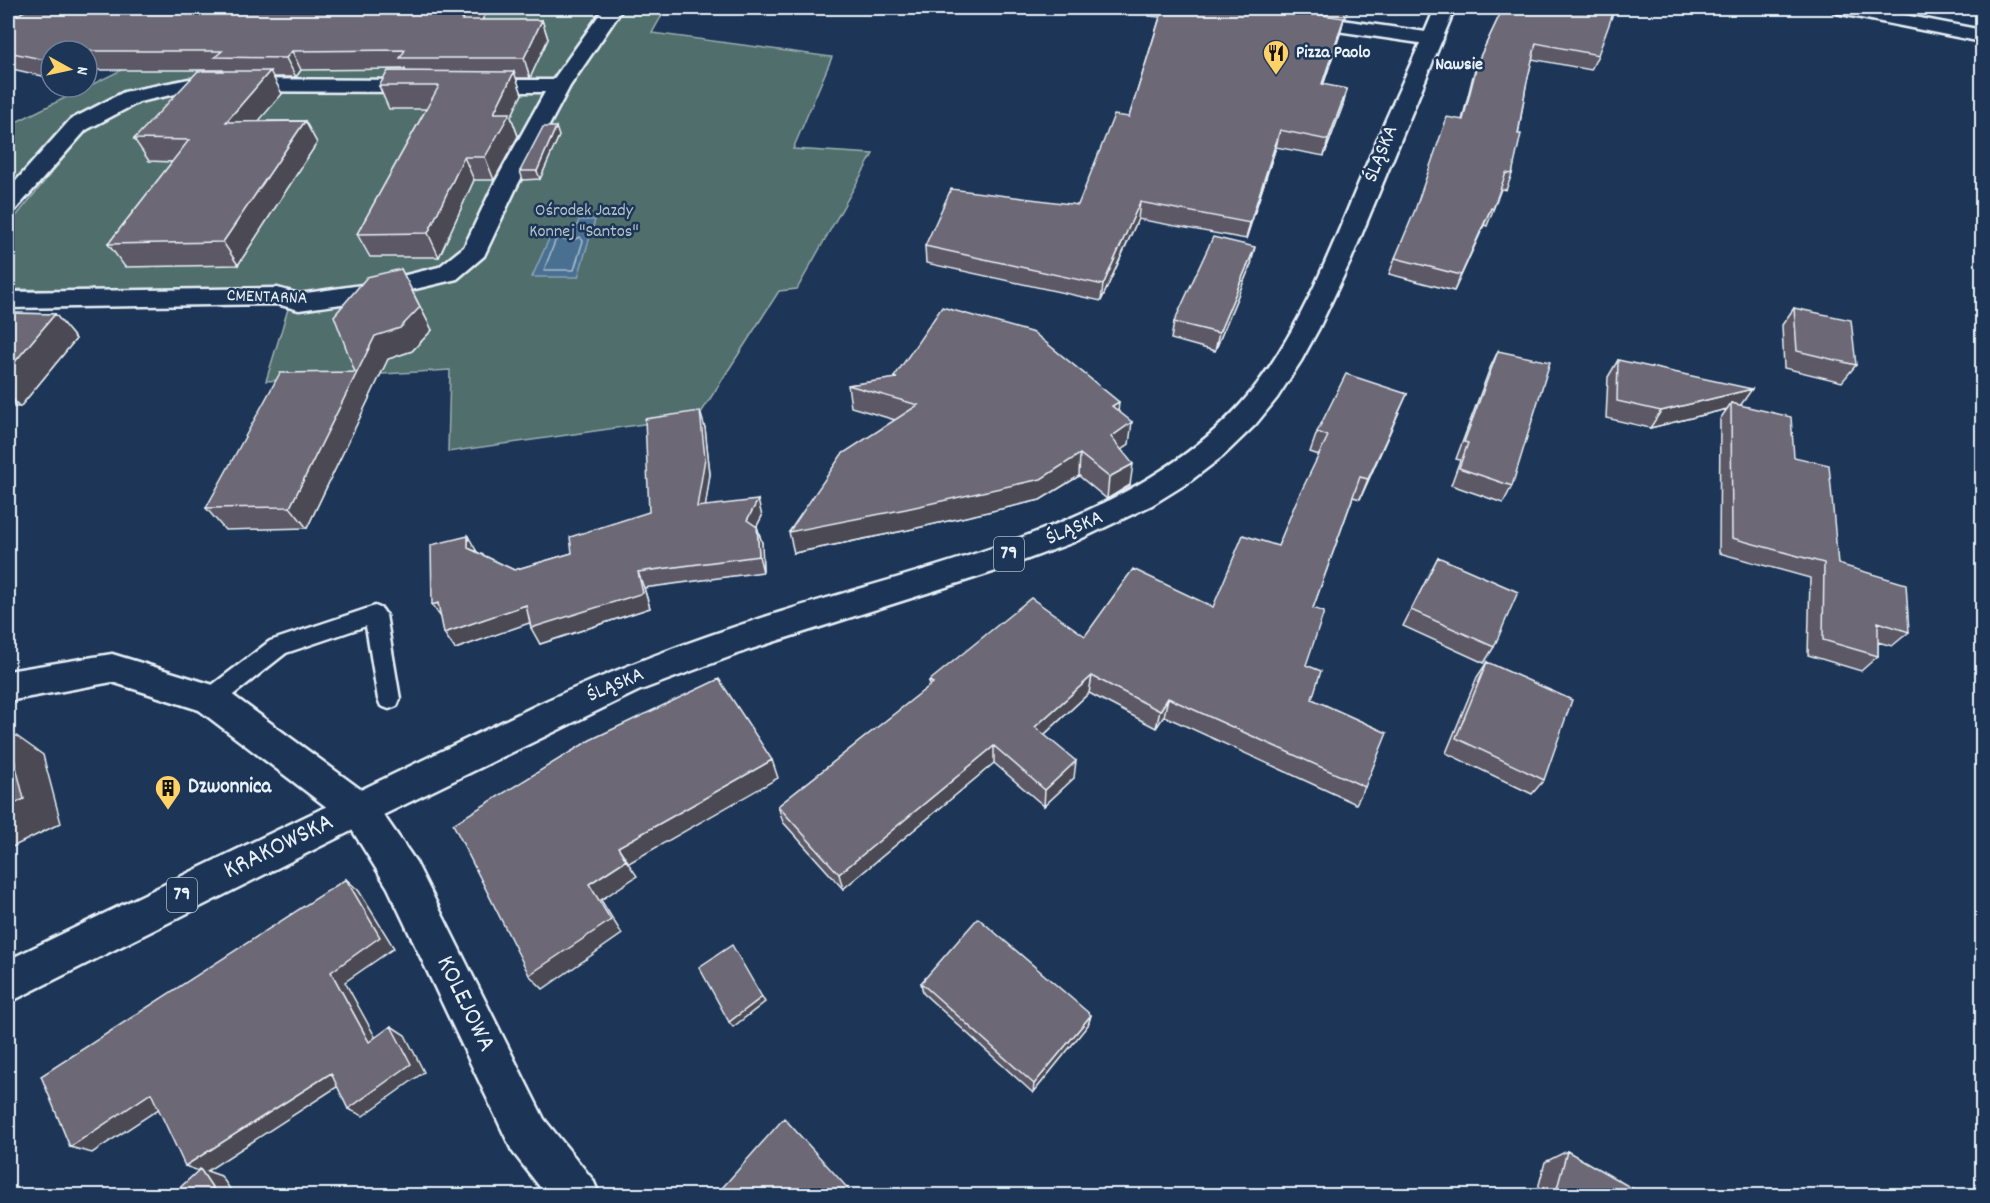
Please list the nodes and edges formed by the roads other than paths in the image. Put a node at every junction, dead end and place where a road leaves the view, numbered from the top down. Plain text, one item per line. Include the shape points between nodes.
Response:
1 (613, 8) edge
2 (1221, 8) edge
3 (1445, 8) edge
4 (1841, 8) edge
5 (1983, 36) edge
6 (1432, 39) junction
7 (559, 87) junction
8 (8, 204) edge
9 (8, 300) edge
10 (8, 686) edge
11 (211, 699) junction
12 (389, 699) dead end
13 (358, 809) junction
14 (8, 982) edge
15 (577, 1196) edge

1 - 7 street, CMENTARNA
2 - 6 street
3 - 6 street, ŚLĄSKA / 79
4 - 5 street
6 - 13 street, ŚLĄSKA / 79 via 1333,274 1289,358 1247,416 1178,475 1123,508 1038,545 709,648 627,681
7 - 8 street via 189,85 132,97 78,125
7 - 9 street, CMENTARNA via 475,251 448,273 369,292 299,303 277,296
10 - 11 street via 112,668
11 - 12 lane via 278,647 375,615
11 - 13 street
13 - 14 street, KRAKOWSKA / 79
13 - 15 street, KOLEJOWA via 402,875 528,1135

